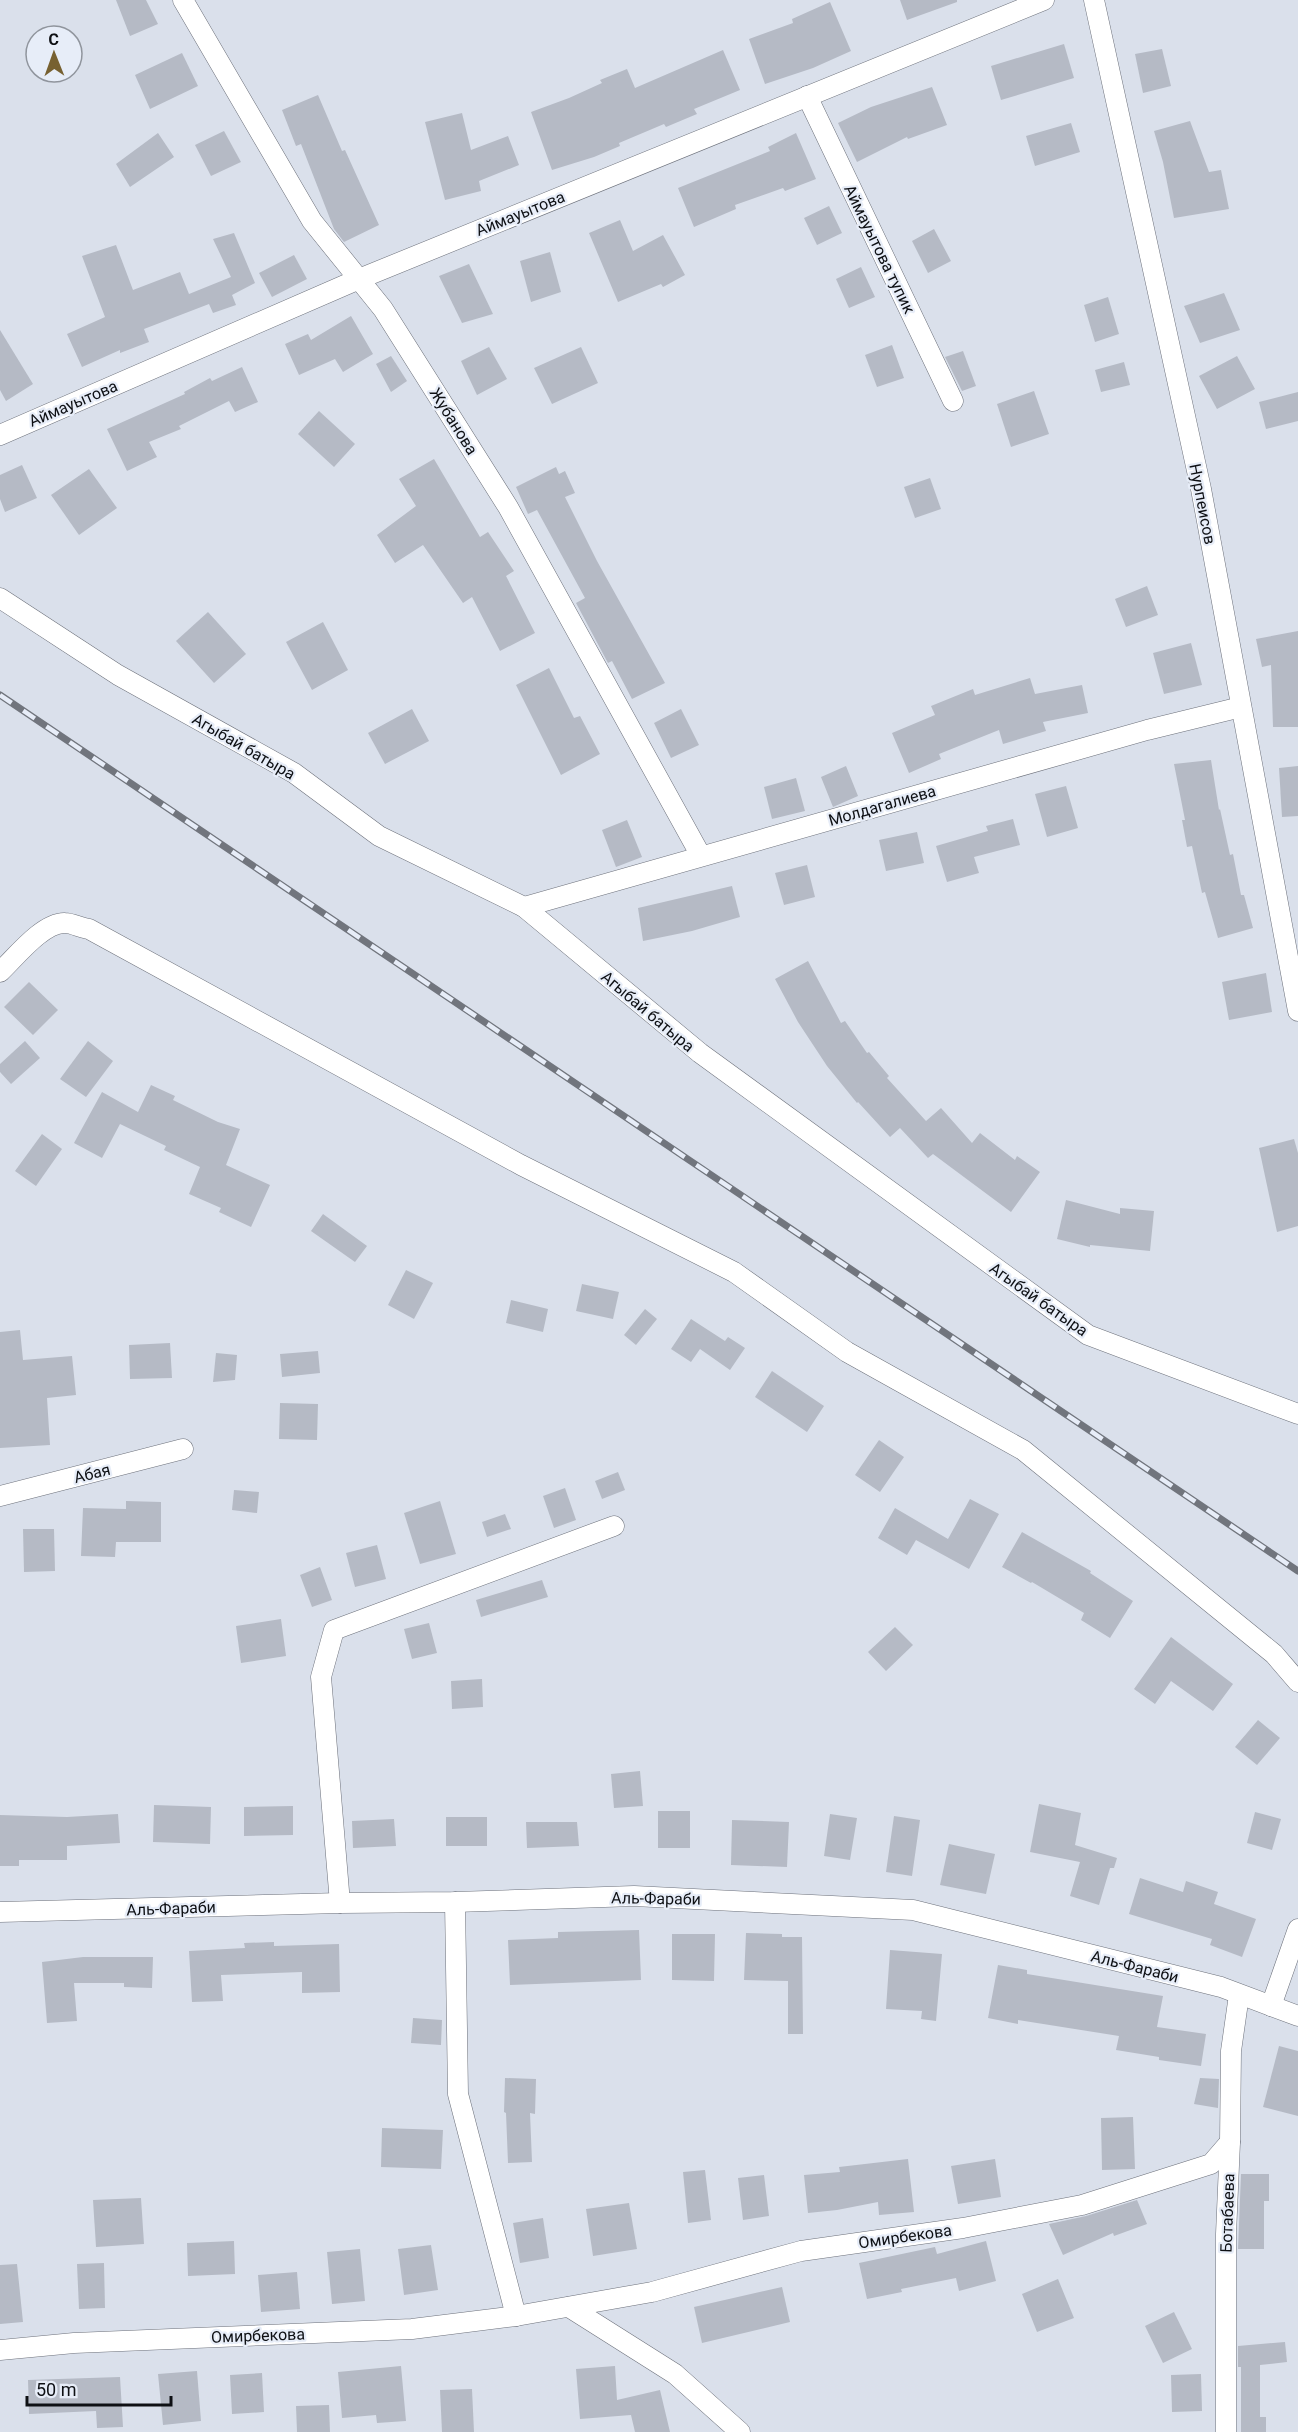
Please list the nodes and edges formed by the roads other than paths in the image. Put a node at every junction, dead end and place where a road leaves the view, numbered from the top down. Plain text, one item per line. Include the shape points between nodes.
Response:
1 (183, 0) edge
2 (1044, 0) edge
3 (1094, 0) edge
4 (807, 96) junction
5 (359, 279) junction
6 (953, 401) dead end
7 (0, 435) edge
8 (0, 598) edge
9 (1241, 706) junction
10 (701, 856) junction
11 (524, 907) junction
12 (0, 972) edge
13 (1298, 1011) edge
14 (1298, 1414) edge
15 (183, 1449) dead end
16 (0, 1497) edge
17 (614, 1526) dead end
18 (1298, 1682) edge
19 (455, 1902) junction
20 (340, 1903) junction
21 (0, 1912) edge
22 (1298, 1929) edge
23 (1239, 1995) junction
24 (1271, 2006) junction
25 (1298, 2016) edge
26 (1230, 2142) junction
27 (569, 2307) junction
28 (516, 2316) junction
29 (0, 2350) edge
30 (740, 2432) edge
31 (1226, 2432) edge

1 - 5 street, Жубанова via 312,221
2 - 4 street, Аймауытова
3 - 9 street, Нурпеисов via 1201,489
4 - 5 street, Аймауытова
4 - 6 street, Аймауытова тупик
5 - 7 street, Аймауытова
5 - 10 street, Жубанова via 383,309 508,507
8 - 11 street, Агыбай батыра via 118,675 294,773 379,836
9 - 10 street, Молдагалиева
9 - 13 street, Нурпеисов
10 - 11 street, Молдагалиева
11 - 14 street, Агыбай батыра via 700,1053 1088,1335
12 - 18 street via 49,928 64,923 89,929 521,1165 734,1272 847,1352 1023,1450 1274,1654
15 - 16 street, Абая
17 - 20 street via 333,1630 321,1677
19 - 20 street, Аль-Фараби
19 - 23 street, Аль-Фараби via 634,1896 913,1910
19 - 28 street via 458,2094
20 - 21 street, Аль-Фараби
22 - 24 street
23 - 24 street, Аль-Фараби
23 - 26 street, Ботабаева via 1231,2051
24 - 25 street, Аль-Фараби
26 - 27 street, Омирбекова via 1211,2164 1082,2205 963,2228 801,2251 652,2292
26 - 31 street, Ботабаева
27 - 28 street, Омирбекова
27 - 30 street via 675,2374
28 - 29 street, Омирбекова via 412,2329

